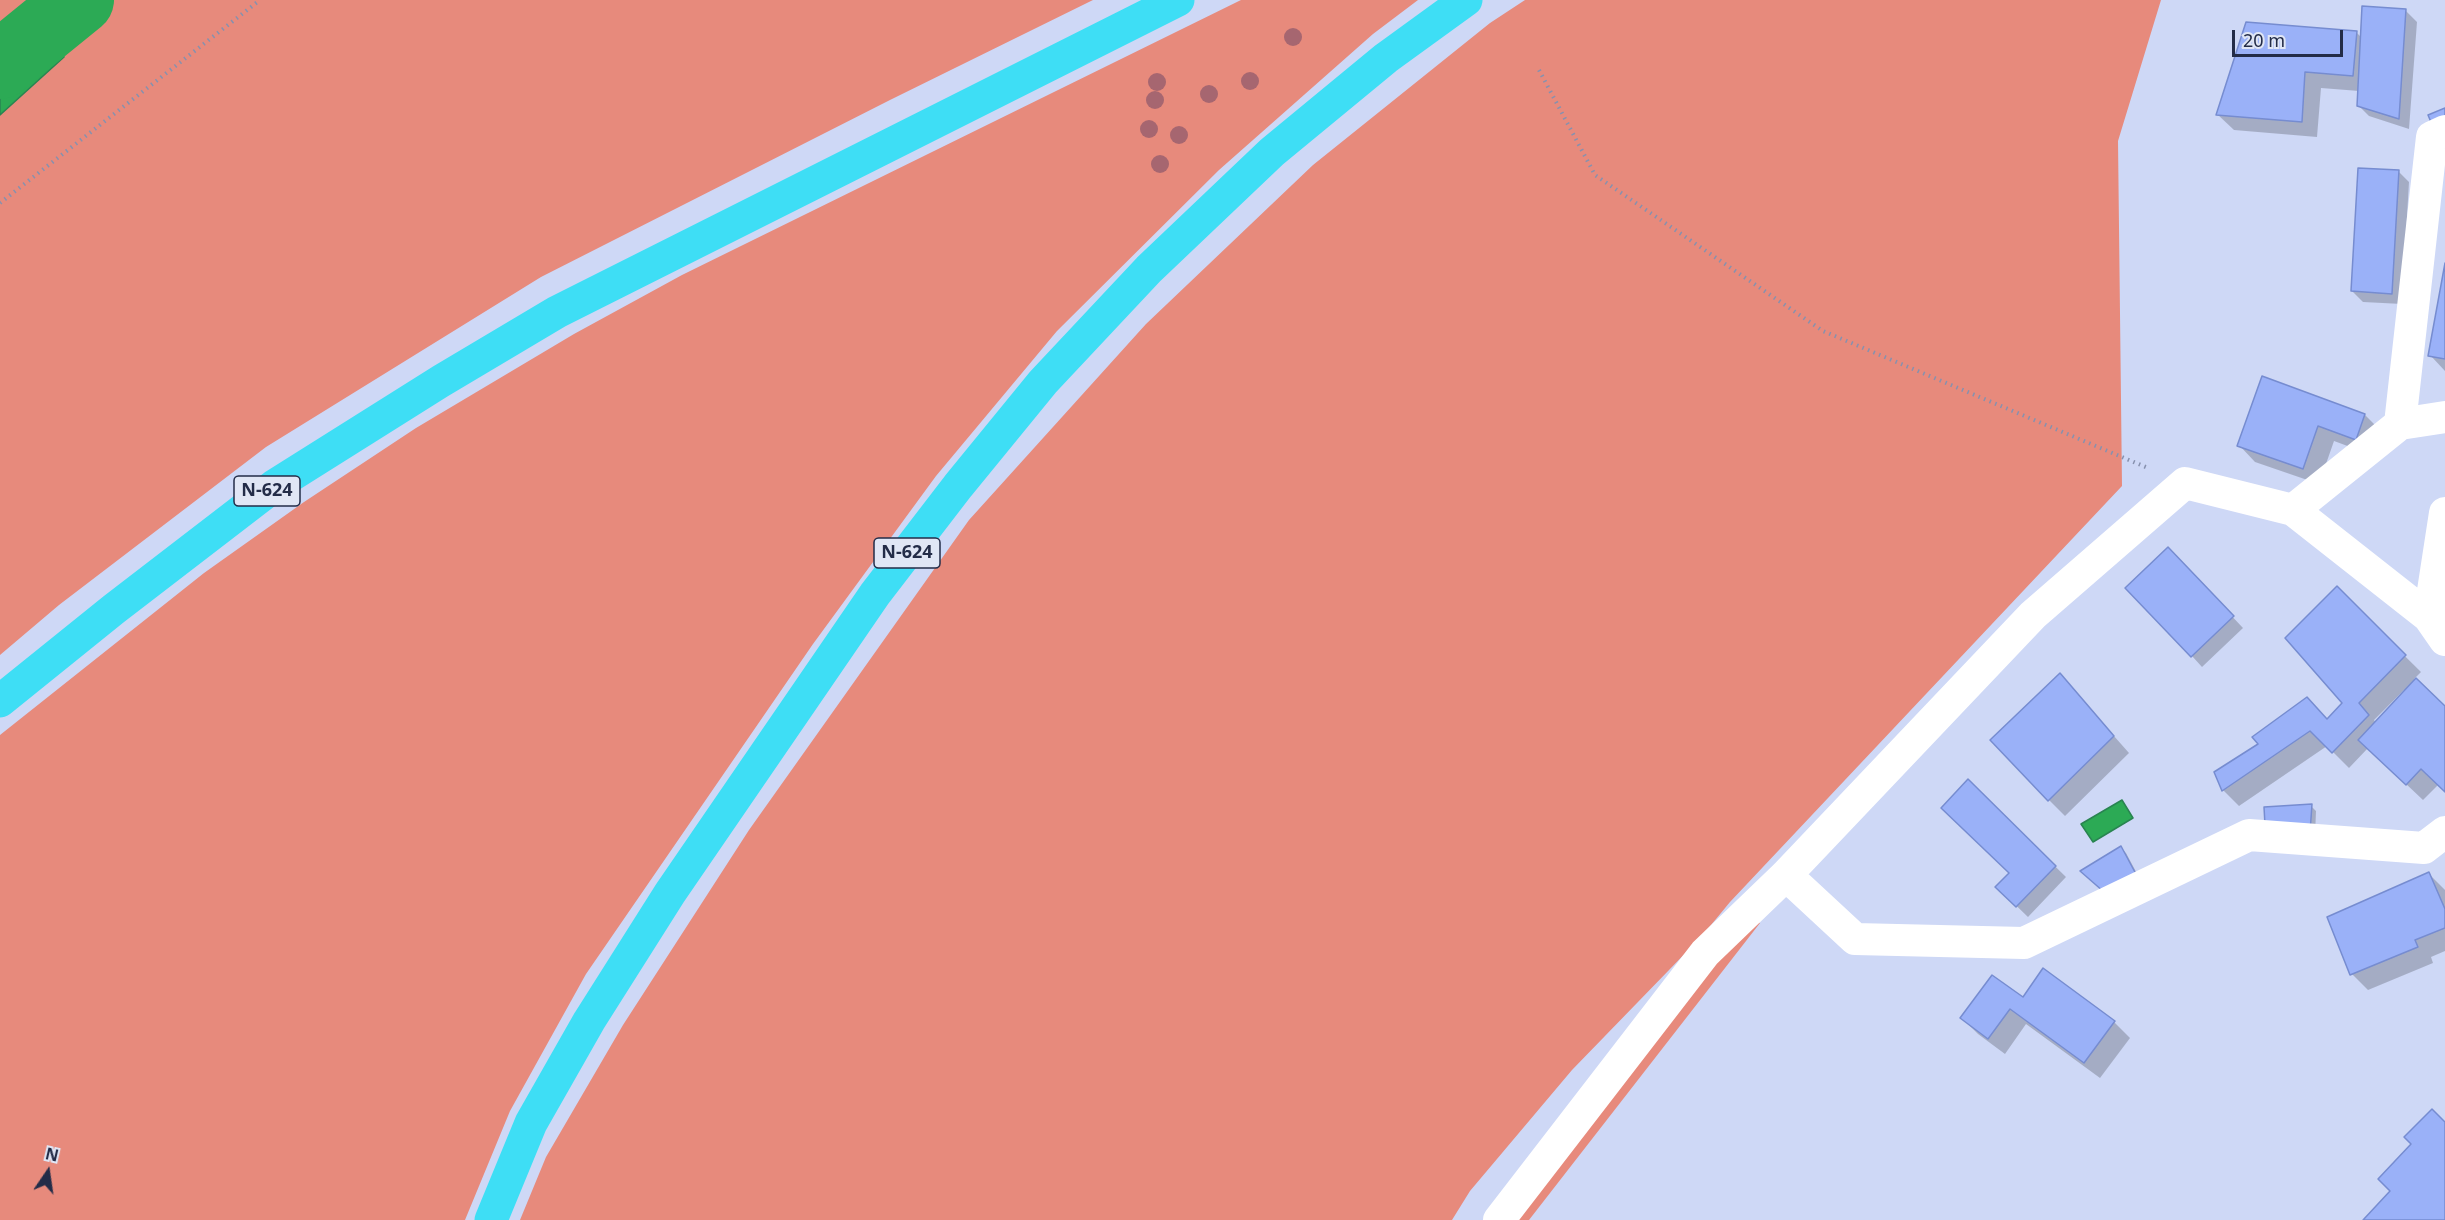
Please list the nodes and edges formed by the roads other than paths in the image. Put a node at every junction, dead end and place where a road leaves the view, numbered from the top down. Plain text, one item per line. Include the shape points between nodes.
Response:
1 (1178, 0) edge
2 (1466, 0) edge
3 (2445, 131) edge
4 (2445, 417) edge
5 (2400, 424) junction
6 (2293, 510) junction
7 (2445, 513) edge
8 (2437, 628) edge
9 (0, 701) edge
10 (2445, 832) edge
11 (1786, 875) junction
12 (491, 1220) edge
13 (1499, 1220) edge

1 - 9 highway, N-624 via 557,312 274,486
2 - 12 highway, N-624 via 1386,58 1272,152 1149,269 1043,382 958,486 875,594 670,893 531,1123
3 - 5 street via 2432,137
4 - 5 street
5 - 6 street
6 - 8 street
6 - 11 street via 2185,483 2033,615
7 - 8 street
10 - 11 street via 2424,848 2249,835 2024,944 1855,939
11 - 13 street via 1705,953

